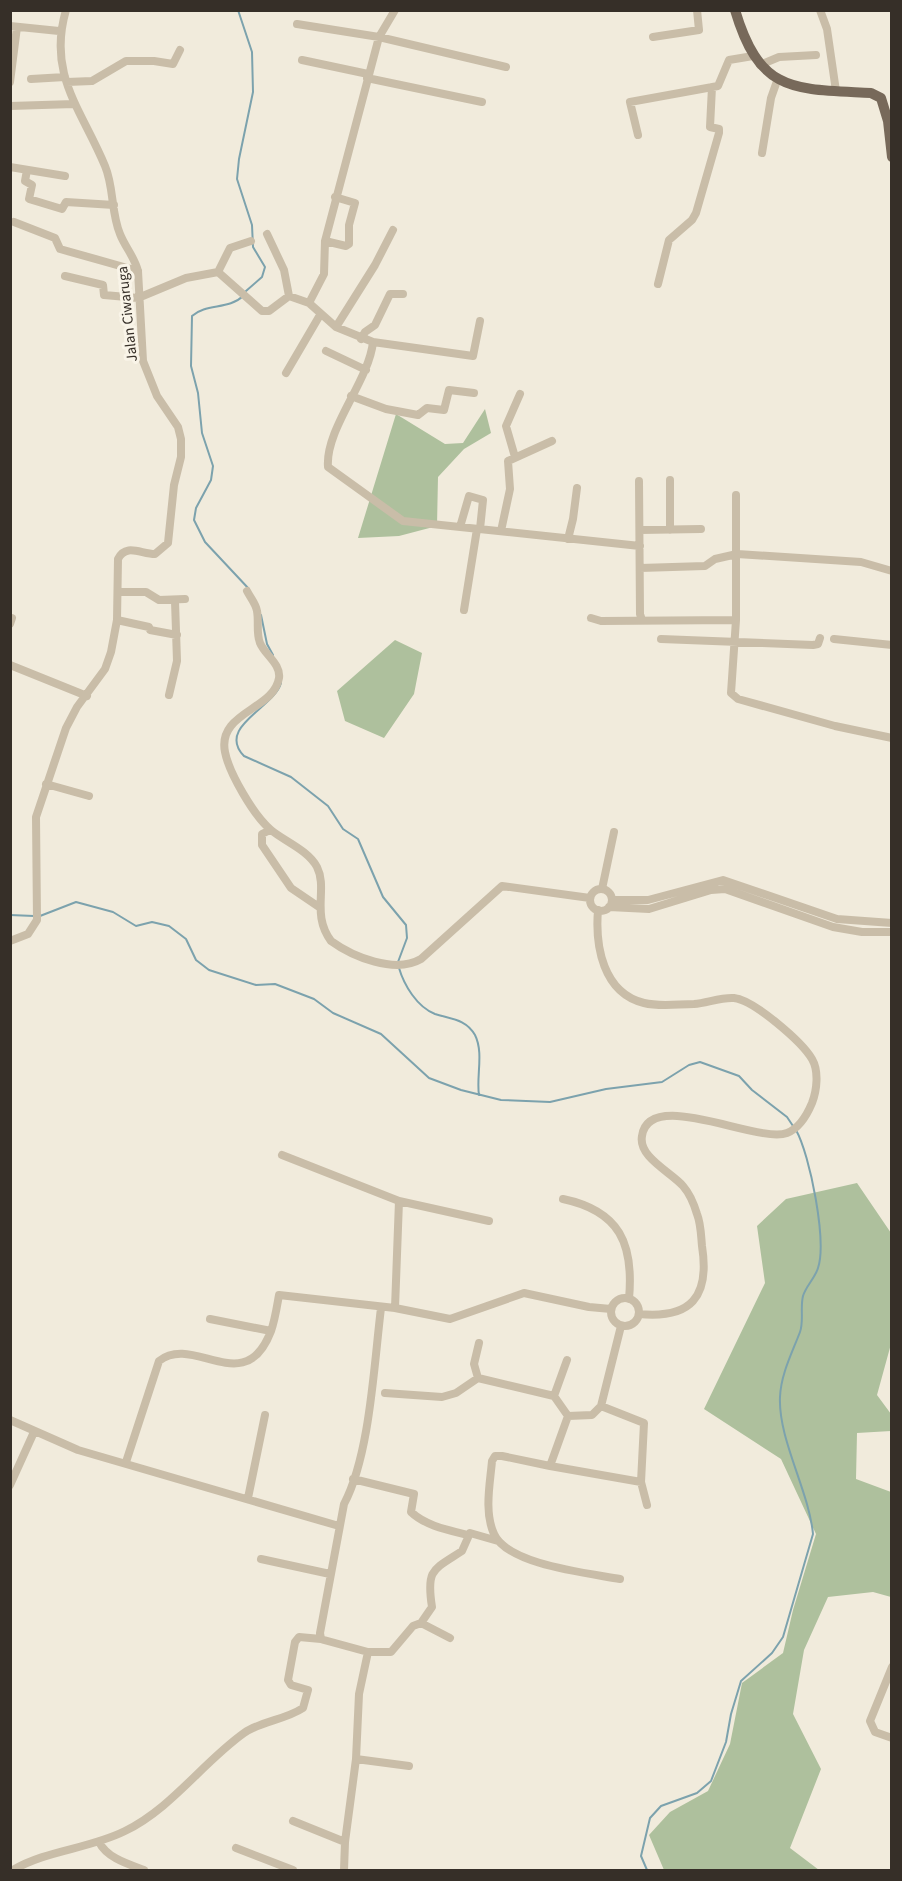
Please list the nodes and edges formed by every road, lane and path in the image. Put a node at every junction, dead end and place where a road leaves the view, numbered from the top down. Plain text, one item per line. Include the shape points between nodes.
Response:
1 (66, 10) edge
2 (395, 10) edge
3 (697, 10) edge
4 (820, 10) edge
5 (737, 11) edge
6 (297, 24) dead end
7 (14, 26) edge
8 (59, 31) junction
9 (379, 37) junction
10 (653, 37) dead end
11 (180, 50) dead end
12 (816, 55) dead end
13 (302, 60) dead end
14 (756, 61) junction
15 (506, 67) dead end
16 (367, 76) junction
17 (32, 80) dead end
18 (66, 80) junction
19 (777, 81) junction
20 (10, 82) edge
21 (712, 87) junction
22 (836, 92) junction
23 (482, 102) dead end
24 (74, 104) junction
25 (10, 106) edge
26 (638, 135) dead end
27 (762, 153) dead end
28 (891, 157) edge
29 (10, 166) edge
30 (27, 170) junction
31 (65, 176) dead end
32 (335, 198) junction
33 (114, 205) junction
34 (14, 222) dead end
35 (393, 230) dead end
36 (267, 234) dead end
37 (251, 241) dead end
38 (325, 241) junction
39 (138, 271) junction
40 (218, 272) junction
41 (65, 276) dead end
42 (658, 284) dead end
43 (403, 294) dead end
44 (289, 296) junction
45 (138, 297) junction
46 (309, 303) junction
47 (320, 315) junction
48 (480, 321) dead end
49 (336, 327) junction
50 (361, 339) junction
51 (373, 342) junction
52 (326, 351) dead end
53 (366, 370) junction
54 (286, 373) dead end
55 (474, 393) dead end
56 (520, 393) dead end
57 (351, 396) junction
58 (552, 441) dead end
59 (515, 457) junction
60 (670, 480) dead end
61 (639, 481) dead end
62 (577, 488) dead end
63 (736, 495) dead end
64 (460, 527) junction
65 (478, 529) junction
66 (640, 530) junction
67 (670, 530) junction
68 (701, 530) dead end
69 (501, 531) junction
70 (568, 539) junction
71 (640, 546) junction
72 (737, 554) junction
73 (640, 568) junction
74 (891, 571) edge
75 (247, 591) dead end
76 (119, 592) junction
77 (185, 599) dead end
78 (175, 601) junction
79 (464, 610) dead end
80 (591, 618) dead end
81 (117, 620) junction
82 (642, 620) junction
83 (736, 620) junction
84 (177, 635) junction
85 (820, 638) dead end
86 (661, 639) dead end
87 (834, 639) dead end
88 (735, 640) junction
89 (891, 645) edge
90 (10, 665) edge
91 (169, 694) dead end
92 (87, 696) junction
93 (891, 738) edge
94 (46, 784) junction
95 (89, 796) dead end
96 (270, 830) junction
97 (614, 832) dead end
98 (602, 889) junction
99 (590, 898) junction
100 (765, 898) junction
101 (611, 903) junction
102 (319, 907) junction
103 (598, 910) junction
104 (891, 923) edge
105 (891, 932) edge
106 (10, 941) edge
107 (282, 1155) dead end
108 (562, 1199) dead end
109 (399, 1201) junction
110 (489, 1221) dead end
111 (629, 1299) junction
112 (381, 1308) junction
113 (395, 1308) junction
114 (611, 1310) junction
115 (639, 1314) junction
116 (210, 1319) dead end
117 (621, 1326) junction
118 (271, 1331) junction
119 (479, 1343) dead end
120 (567, 1360) dead end
121 (478, 1378) junction
122 (385, 1393) dead end
123 (554, 1396) junction
124 (601, 1406) junction
125 (265, 1415) dead end
126 (568, 1416) junction
127 (10, 1420) edge
128 (34, 1432) junction
129 (126, 1462) junction
130 (550, 1466) junction
131 (353, 1479) junction
132 (641, 1482) junction
133 (10, 1485) edge
134 (248, 1498) junction
135 (647, 1505) dead end
136 (339, 1526) junction
137 (468, 1535) junction
138 (498, 1541) junction
139 (261, 1559) dead end
140 (330, 1574) junction
141 (620, 1579) dead end
142 (421, 1623) junction
143 (321, 1638) junction
144 (450, 1638) dead end
145 (368, 1652) junction
146 (891, 1667) edge
147 (891, 1738) edge
148 (356, 1759) junction
149 (409, 1766) dead end
150 (293, 1821) dead end
151 (99, 1842) junction
152 (345, 1842) junction
153 (236, 1848) dead end
154 (13, 1870) edge
155 (144, 1870) edge
156 (293, 1870) edge
157 (344, 1870) edge

1 - 8 street, Jalan Ciwaruga
2 - 9 street
3 - 10 street via 699,30
4 - 22 street via 827,29
5 - 14 main road
6 - 9 street
7 - 8 street
7 - 20 street
8 - 18 street, Jalan Ciwaruga via 60,60
9 - 15 street
9 - 16 street
11 - 18 street via 173,64 126,61 98,78
12 - 14 street
13 - 16 street
14 - 19 main road
14 - 21 street via 729,60 720,84
16 - 23 street
16 - 32 street
17 - 18 street
18 - 24 street, Jalan Ciwaruga
19 - 22 main road
19 - 27 street
21 - 26 street via 630,102
21 - 42 street via 710,127 719,129 719,133 692,220 669,240
22 - 28 main road via 871,93 881,98 888,121
24 - 25 street
24 - 33 street, Jalan Ciwaruga via 106,169
29 - 30 street
30 - 31 street
30 - 33 street via 25,181 32,185 29,199 62,209 66,202
32 - 38 street
32 - 38 street via 355,204 349,225 350,244
33 - 39 street, Jalan Ciwaruga via 120,234
34 - 39 street via 55,238 60,249
35 - 49 street
36 - 44 street via 284,270
37 - 40 street via 230,248
38 - 46 street via 324,274
39 - 45 street, Jalan Ciwaruga
40 - 44 street via 262,311 269,311
40 - 45 street via 186,278
41 - 45 street via 103,285 104,296
43 - 50 street via 390,294 375,325
44 - 46 street
45 - 76 street, Jalan Ciwaruga via 143,361 157,396 178,427 181,456 168,543 155,554 130,549 121,553
46 - 47 street
47 - 49 street
47 - 54 street
48 - 51 street via 472,356
49 - 50 street
50 - 51 street
51 - 53 street
52 - 53 street
53 - 57 street
55 - 57 street via 449,390 444,410 427,408 418,415
56 - 59 street via 506,426
57 - 64 street via 328,467 403,521
58 - 59 street
59 - 69 street via 507,462 510,489
60 - 67 street
61 - 66 street
62 - 70 street
63 - 72 street
64 - 65 street
64 - 65 street via 469,496 483,500
65 - 69 street
65 - 79 street
66 - 67 street
66 - 71 street
67 - 68 street
69 - 70 street
70 - 71 street
71 - 73 street
72 - 73 street via 715,559 705,566
72 - 74 street via 861,562
72 - 83 street
73 - 82 street
75 - 96 street via 257,609 261,645 278,668 279,677 270,693 229,730 225,752 244,797
76 - 78 street via 142,592 159,600
76 - 81 street, Jalan Ciwaruga
77 - 78 street
78 - 84 street
80 - 82 street
81 - 84 street via 149,627 164,635
81 - 92 street, Jalan Ciwaruga via 105,669
82 - 83 street
83 - 88 street
84 - 91 street via 177,661
85 - 88 street via 813,645
86 - 88 street
87 - 89 street
88 - 93 street via 731,689 735,698
90 - 92 street
92 - 94 street, Jalan Ciwaruga via 66,728
94 - 95 street
94 - 106 street, Jalan Ciwaruga via 36,817 37,920 28,934
96 - 102 street via 316,866
96 - 102 street via 262,834 262,845 291,888
97 - 98 street
98 - 99 street via 594,891
98 - 101 street via 609,893
99 - 102 street via 502,886 421,959 401,966 378,961 331,941
99 - 103 street
100 - 101 street via 736,882 718,880 648,900
100 - 104 street via 843,920
100 - 105 street via 842,929
101 - 103 street
103 - 115 street via 602,963 620,989 641,1002 655,1005 738,999 770,1017 798,1042 813,1060 817,1089 808,1112 787,1133 773,1135 663,1115 644,1126 641,1138 646,1153 691,1197 705,1262 703,1287 693,1303 663,1316
107 - 109 street
108 - 111 street via 594,1209 622,1236 632,1269
109 - 110 street
109 - 113 street
111 - 114 street via 618,1300
111 - 115 street
112 - 113 street
112 - 118 street via 279,1294
112 - 131 street via 369,1404
113 - 114 street via 450,1319 525,1293
114 - 117 street via 612,1320
115 - 117 street via 630,1325
116 - 118 street
117 - 124 street
118 - 129 street via 262,1349 241,1364 220,1364 179,1352 159,1361
119 - 121 street via 474,1364
120 - 123 street
121 - 122 street via 442,1397
121 - 123 street
123 - 126 street
124 - 126 street via 592,1415
124 - 132 street via 644,1423
125 - 134 street
126 - 130 street
127 - 128 street
128 - 129 street via 78,1450
128 - 133 street
129 - 134 street
130 - 132 street
130 - 138 street via 495,1456 489,1520
131 - 136 street
131 - 137 street via 414,1494 411,1512 423,1522
132 - 135 street
134 - 136 street
136 - 140 street
137 - 138 street via 472,1532
137 - 142 street via 464,1549 435,1568 429,1585 432,1607
138 - 141 street via 510,1552 542,1563
139 - 140 street
140 - 143 street
142 - 144 street
142 - 145 street via 413,1626 391,1652
143 - 145 street
143 - 151 street via 297,1638 293,1649 288,1680 291,1685 308,1690 303,1708 246,1732 151,1816
145 - 148 street via 359,1694
146 - 147 street via 870,1721 874,1732
148 - 149 street
148 - 152 street
150 - 152 street
151 - 154 street via 36,1859
151 - 155 street via 112,1856
152 - 157 street
153 - 156 street

